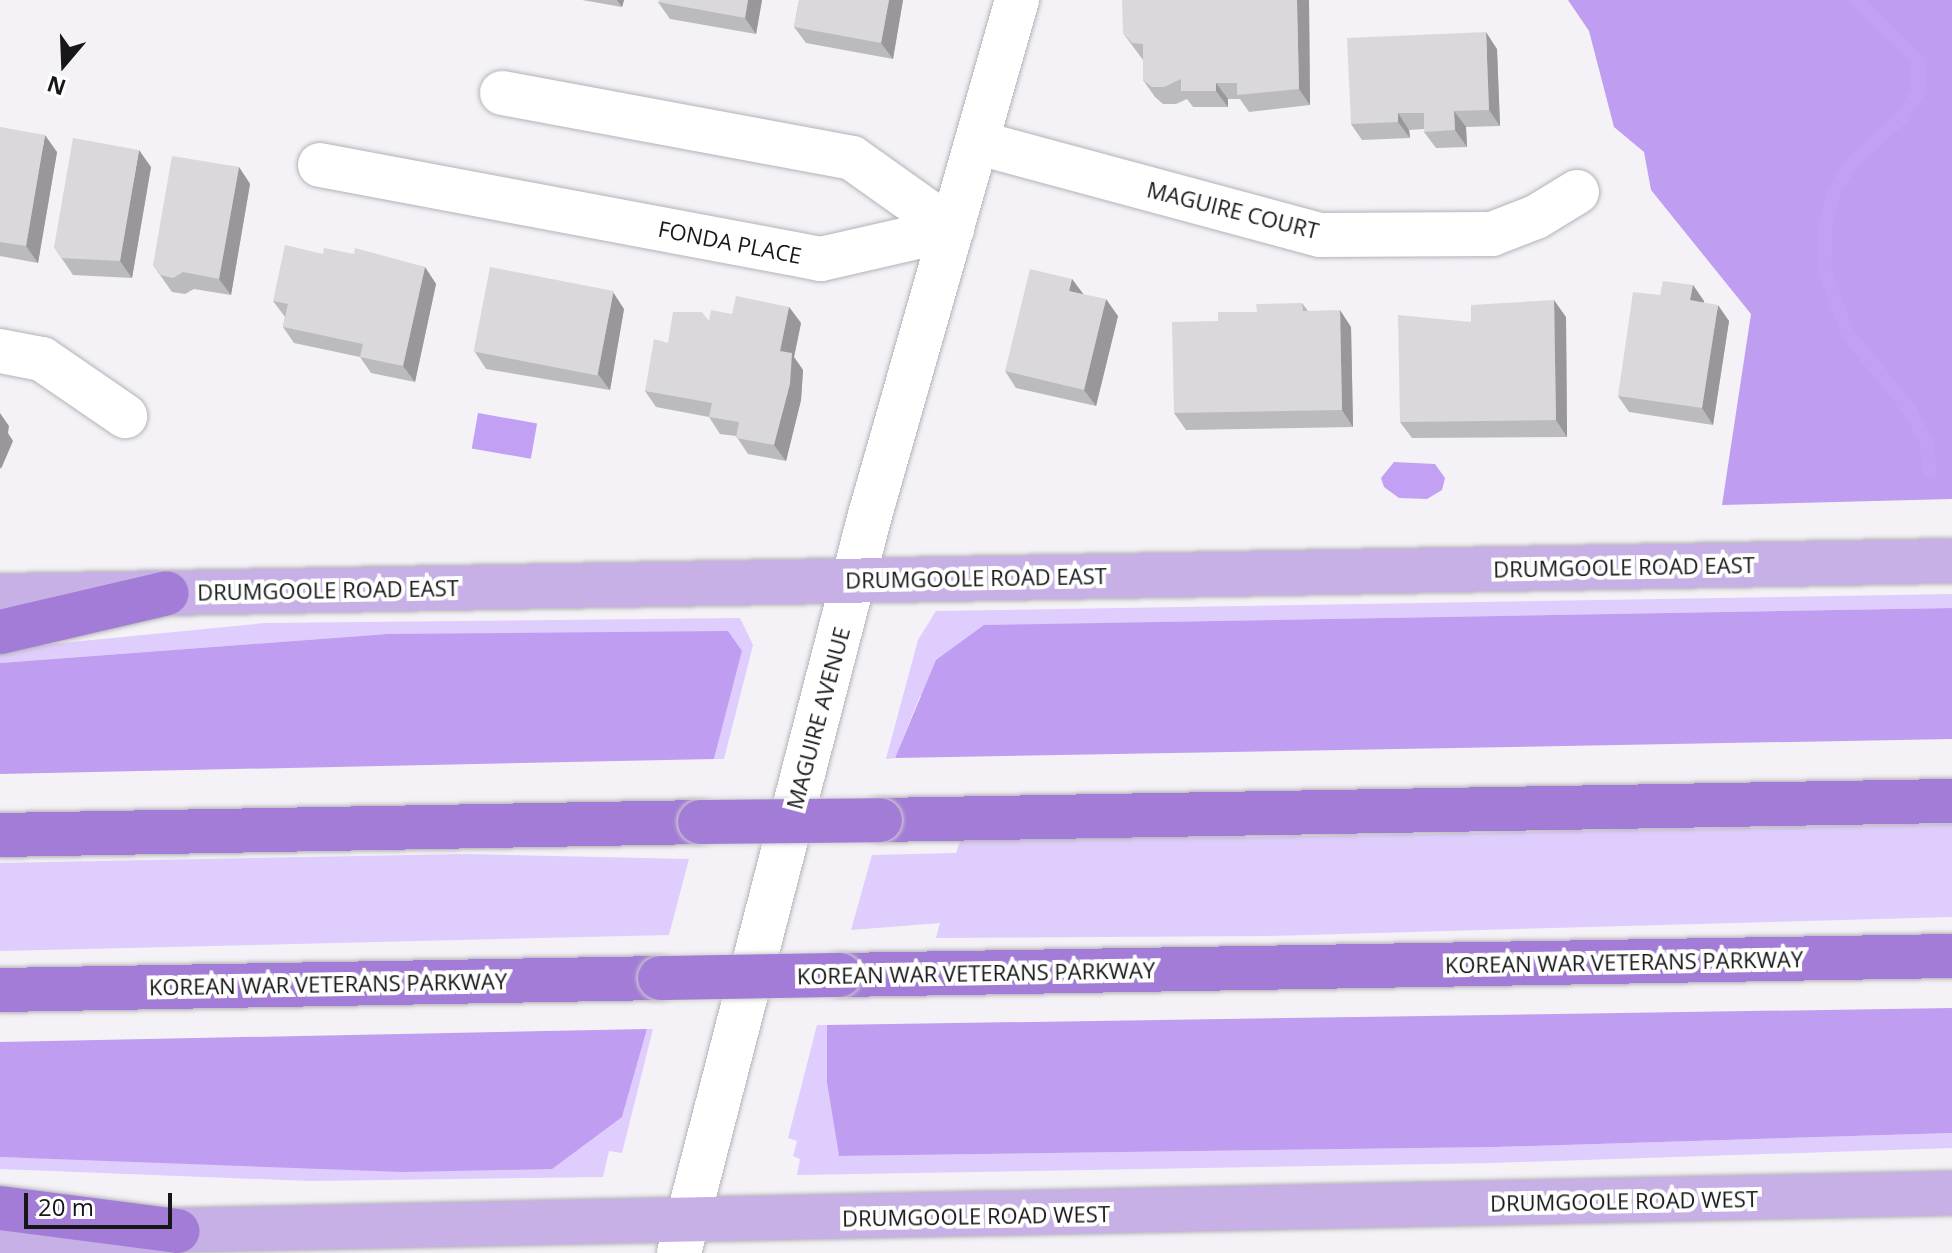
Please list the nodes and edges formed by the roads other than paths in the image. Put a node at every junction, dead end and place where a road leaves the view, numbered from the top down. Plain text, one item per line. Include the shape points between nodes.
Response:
1 (1017, 0) edge
2 (502, 93) dead end
3 (979, 143) junction
4 (320, 165) dead end
5 (1577, 192) dead end
6 (952, 229) junction
7 (0, 351) edge
8 (125, 416) dead end
9 (1952, 561) edge
10 (854, 581) junction
11 (167, 593) junction
12 (0, 596) edge
13 (0, 632) edge
14 (1952, 801) edge
15 (0, 835) edge
16 (1952, 956) edge
17 (0, 990) edge
18 (1952, 1193) edge
19 (0, 1208) edge
20 (178, 1231) junction
21 (0, 1234) edge
22 (682, 1237) edge

1 - 3 street, MAGUIRE AVENUE
2 - 6 street via 852,158
3 - 5 street, MAGUIRE COURT via 1320,235 1492,234 1536,217
3 - 6 street, MAGUIRE AVENUE
4 - 6 street, FONDA PLACE via 821,259
6 - 10 street, MAGUIRE AVENUE
7 - 8 street via 42,359
9 - 10 main road, DRUMGOOLE ROAD EAST
10 - 11 main road, DRUMGOOLE ROAD EAST
10 - 22 street, MAGUIRE AVENUE
11 - 12 main road, DRUMGOOLE ROAD EAST
11 - 13 highway
14 - 15 highway, bridge
16 - 17 highway, KOREAN WAR VETERANS PARKWAY, bridge
18 - 22 main road, DRUMGOOLE ROAD WEST
19 - 20 highway
20 - 21 main road, DRUMGOOLE ROAD WEST
20 - 22 main road, DRUMGOOLE ROAD WEST

